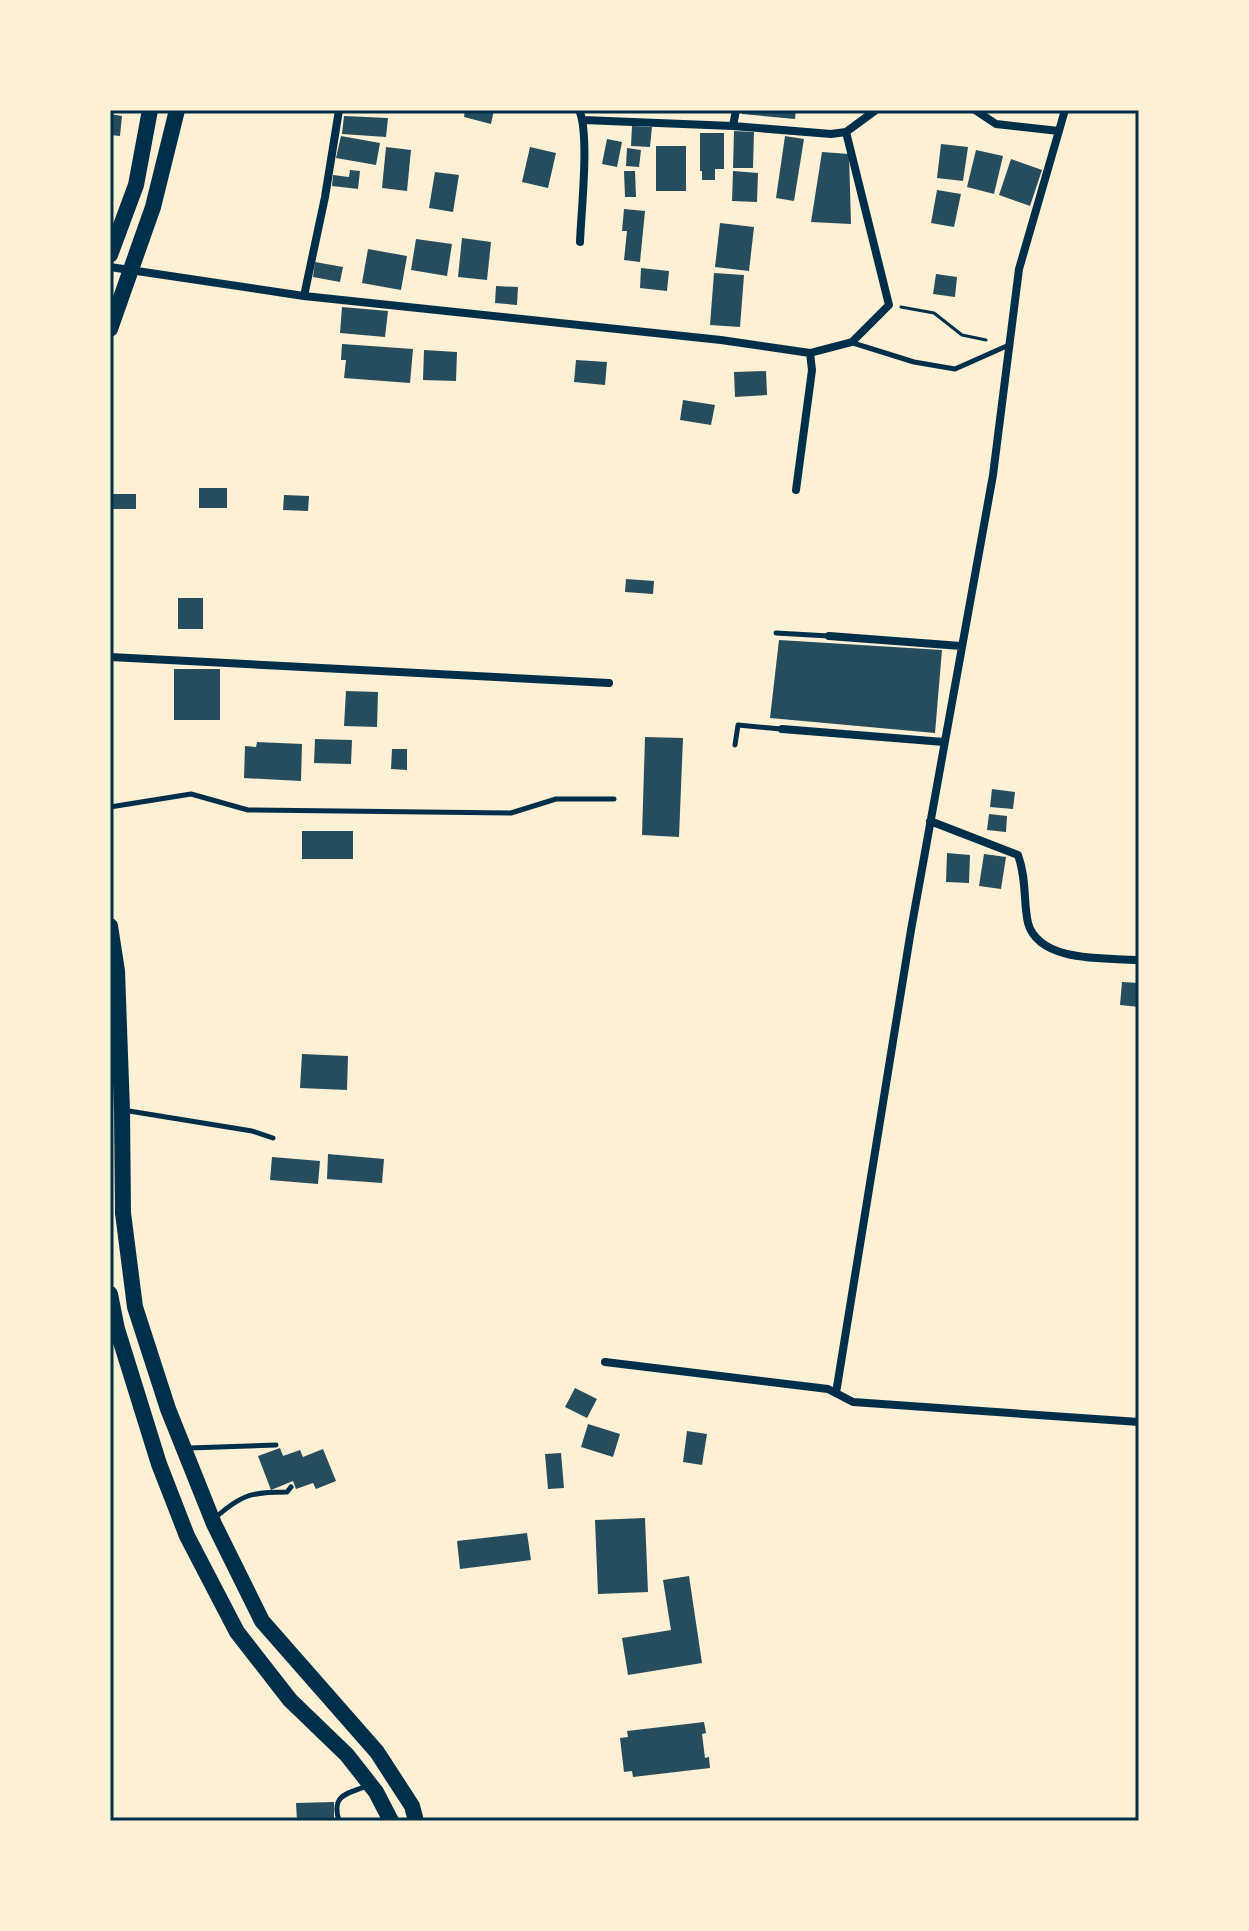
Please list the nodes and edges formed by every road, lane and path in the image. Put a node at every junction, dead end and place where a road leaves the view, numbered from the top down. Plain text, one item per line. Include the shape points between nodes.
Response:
1 (150, 110) edge
2 (177, 110) edge
3 (339, 110) edge
4 (579, 110) edge
5 (736, 110) edge
6 (876, 110) edge
7 (975, 110) edge
8 (1065, 110) edge
9 (583, 120) junction
10 (733, 126) junction
11 (1059, 131) junction
12 (846, 132) junction
13 (580, 242) dead end
14 (110, 255) edge
15 (110, 267) edge
16 (131, 270) junction
17 (304, 296) junction
18 (889, 305) junction
19 (110, 329) edge
20 (986, 340) dead end
21 (852, 342) junction
22 (1009, 345) junction
23 (810, 353) junction
24 (796, 490) dead end
25 (776, 633) dead end
26 (829, 636) joint
27 (961, 646) junction
28 (110, 657) edge
29 (609, 683) dead end
30 (782, 729) joint
31 (944, 742) junction
32 (735, 745) dead end
33 (614, 799) dead end
34 (110, 807) edge
35 (930, 821) junction
36 (110, 926) edge
37 (1139, 960) edge
38 (122, 1110) junction
39 (273, 1138) dead end
40 (110, 1294) edge
41 (605, 1362) dead end
42 (836, 1393) junction
43 (1139, 1422) edge
44 (276, 1445) dead end
45 (184, 1449) junction
46 (291, 1487) dead end
47 (212, 1521) junction
48 (370, 1785) junction
49 (339, 1821) edge
50 (391, 1821) edge
51 (416, 1821) edge

1 - 14 main road via 136,185
2 - 16 main road
3 - 17 street
4 - 9 street
5 - 10 street
6 - 12 street
7 - 11 street via 996,124
8 - 11 street
9 - 10 street
9 - 13 street
10 - 12 street
11 - 22 street via 1019,269
12 - 18 street
15 - 16 street
16 - 17 street
16 - 19 main road
17 - 23 street
18 - 20 path via 934,313 962,335
18 - 21 street
21 - 22 lane via 955,369
21 - 23 street
22 - 27 street via 993,475
23 - 24 street
25 - 26 lane
26 - 27 street
27 - 31 street
28 - 29 street
30 - 31 street
30 - 32 lane via 738,725
31 - 35 street
33 - 34 lane via 556,799 511,813 248,810 191,794
35 - 37 street via 1018,855 1029,924 1038,942 1059,954
35 - 42 street
36 - 38 main road via 117,971
38 - 39 lane
38 - 45 main road via 123,1213 135,1307
40 - 48 main road via 159,1464 187,1536 237,1632 290,1700
41 - 42 street
42 - 43 street via 853,1402
44 - 45 lane
45 - 47 main road
46 - 47 lane via 287,1492 244,1495
47 - 51 main road via 262,1621 377,1752
48 - 49 lane via 339,1800
48 - 50 main road

